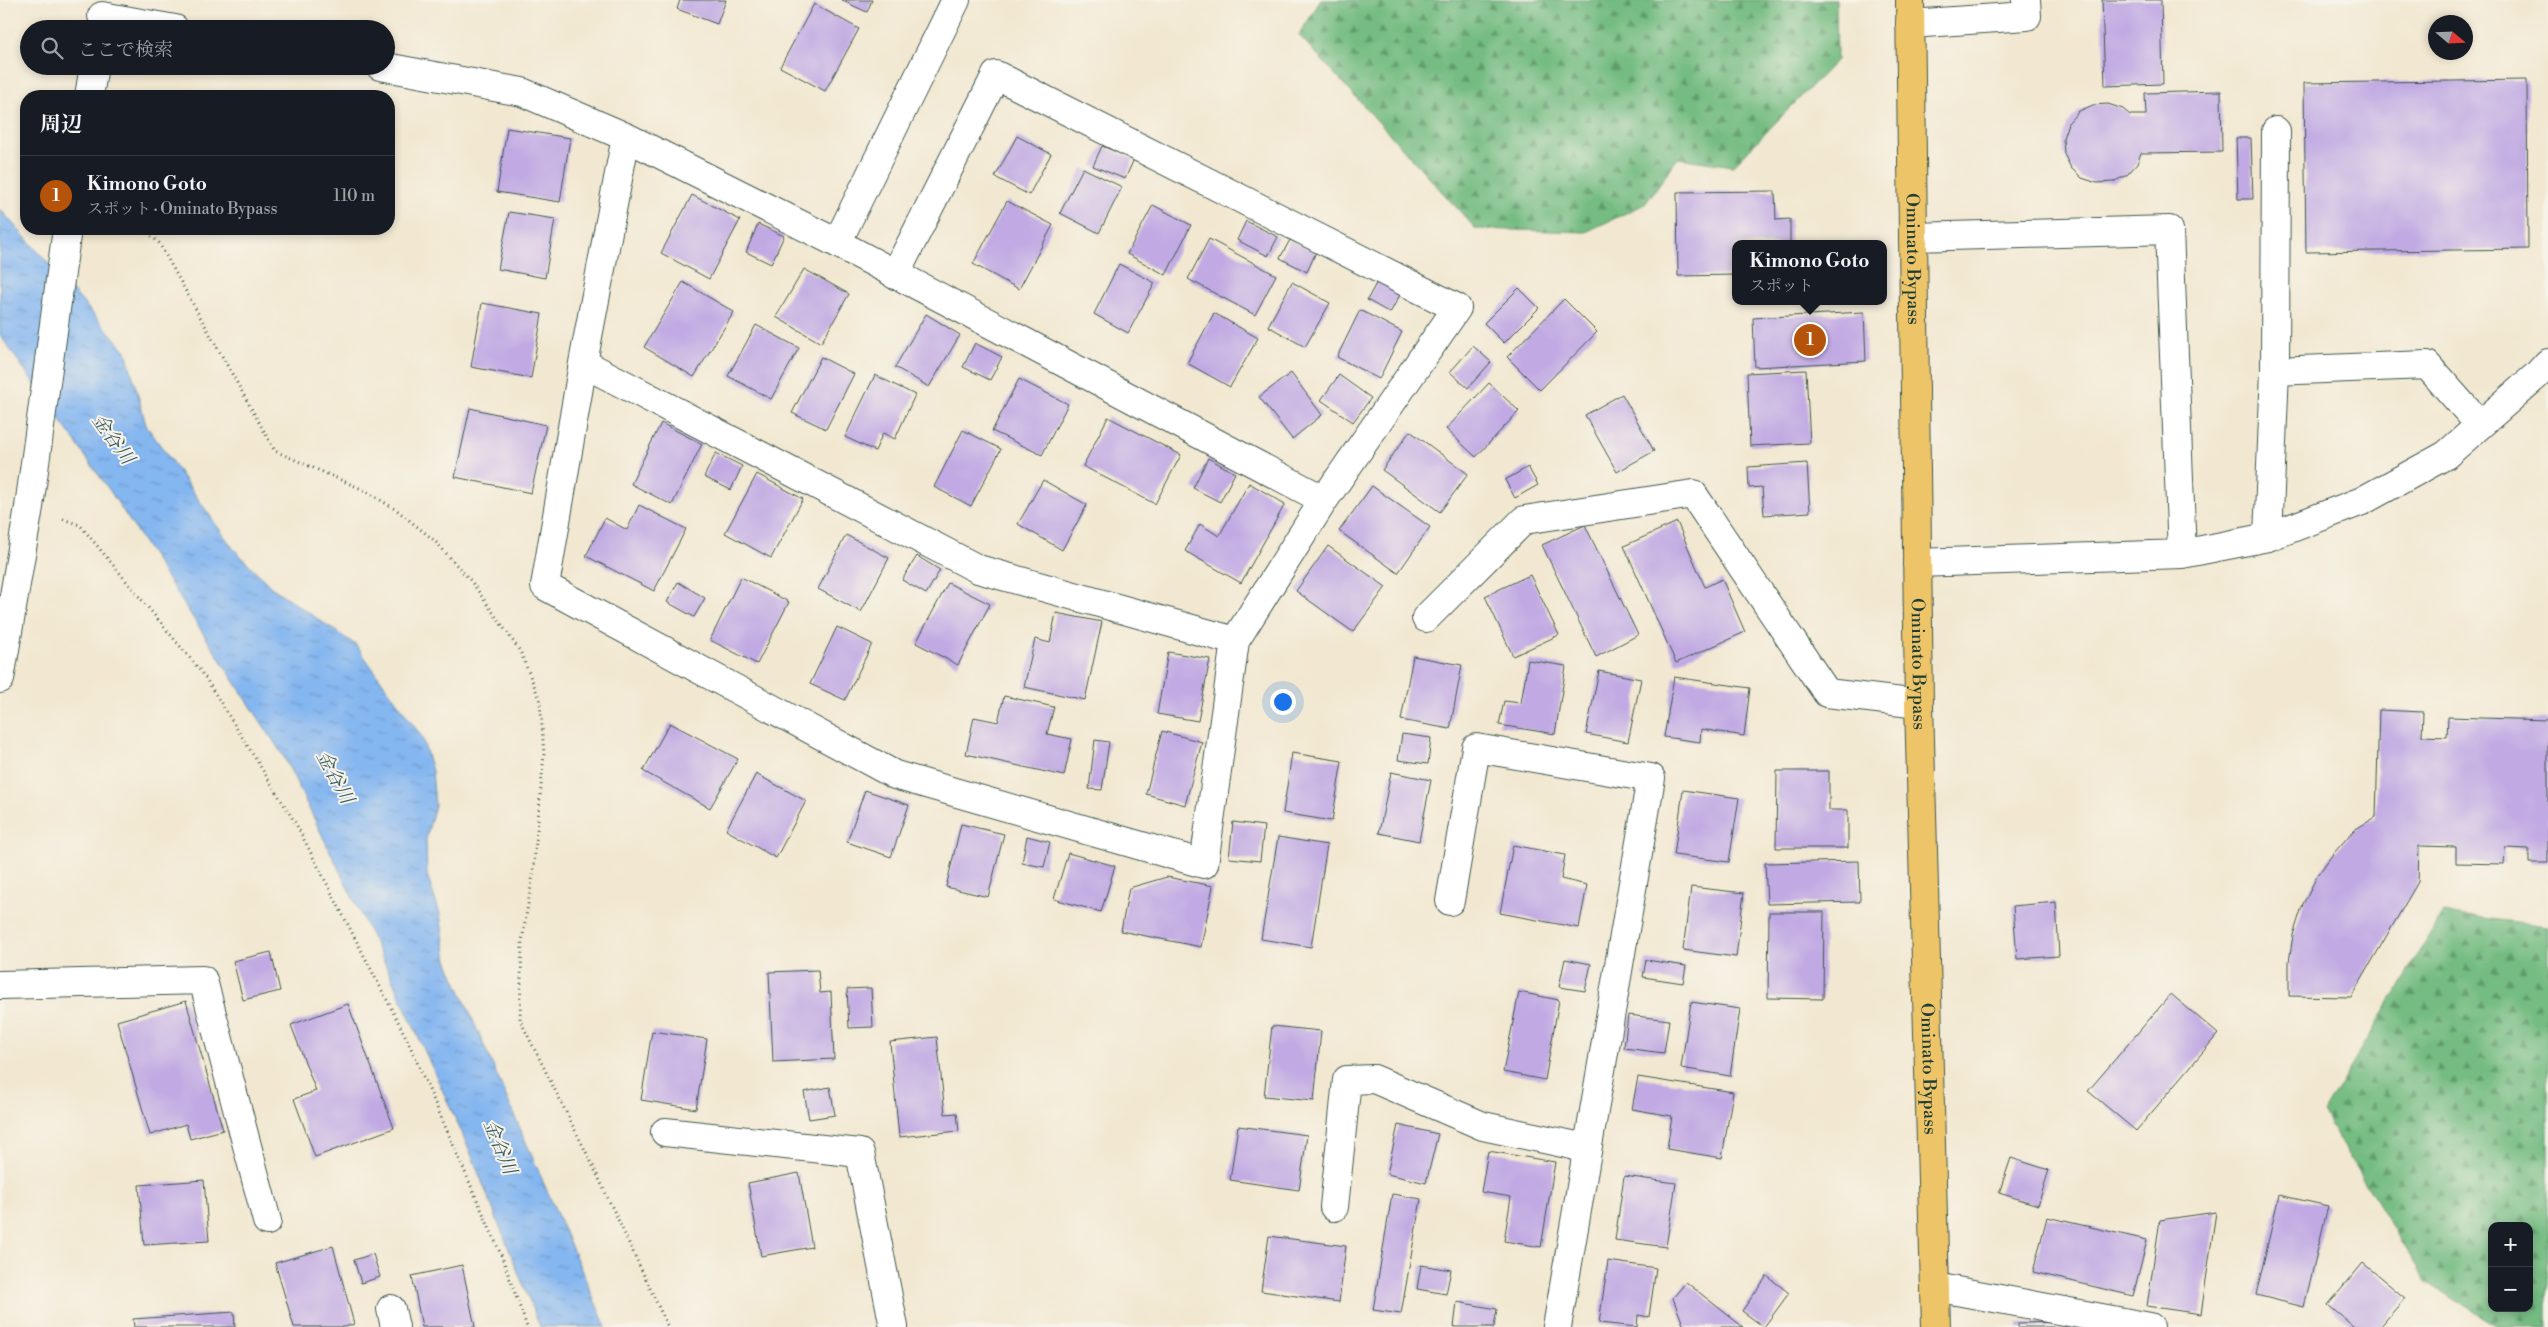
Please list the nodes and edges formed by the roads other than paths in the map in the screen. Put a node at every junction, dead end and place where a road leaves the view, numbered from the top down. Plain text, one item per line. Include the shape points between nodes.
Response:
1 (956, 0) edge
2 (2026, 0) edge
3 (1910, 12) edge
4 (103, 15) edge
5 (129, 20) edge
6 (395, 69) edge
7 (92, 75) edge
8 (90, 90) edge
9 (2276, 132) dead end
10 (626, 138) junction
11 (67, 235) edge
12 (1914, 237) junction
13 (837, 243) junction
14 (896, 275) junction
15 (583, 363) junction
16 (2548, 363) edge
17 (2275, 371) junction
18 (2480, 425) junction
19 (1324, 500) junction
20 (2268, 538) junction
21 (2182, 554) junction
22 (1917, 563) junction
23 (1426, 618) dead end
24 (1235, 641) junction
25 (0, 679) edge
26 (1919, 704) junction
27 (1450, 900) dead end
28 (0, 985) edge
29 (664, 1132) dead end
30 (1586, 1148) junction
31 (1334, 1207) dead end
32 (267, 1221) dead end
33 (1936, 1287) junction
34 (894, 1327) edge
35 (1557, 1327) edge
36 (1936, 1327) edge
37 (2150, 1327) edge

1 - 13 street
2 - 3 street via 2026,16
3 - 12 highway, Ominato Bypass
4 - 5 street
6 - 10 street via 522,92
7 - 8 street
9 - 17 street
10 - 13 street
10 - 15 street
11 - 25 street via 44,408
12 - 21 street via 2169,230
12 - 22 highway, Ominato Bypass
13 - 14 street
14 - 19 street
14 - 19 street via 996,75 1457,308
15 - 24 street via 978,569
15 - 24 street via 545,586 895,775 1204,864
16 - 18 street
17 - 18 street via 2427,365
17 - 20 street
18 - 20 street via 2446,455 2362,501
19 - 24 street
20 - 21 street
21 - 22 street
22 - 26 highway, Ominato Bypass
23 - 26 street via 1524,520 1693,494 1827,694
26 - 33 highway, Ominato Bypass
27 - 30 street via 1476,748 1650,778
28 - 32 street via 203,980
29 - 34 street via 860,1153
30 - 31 street via 1483,1126 1374,1079 1346,1080
30 - 35 street
33 - 36 highway, Ominato Bypass
33 - 37 street

